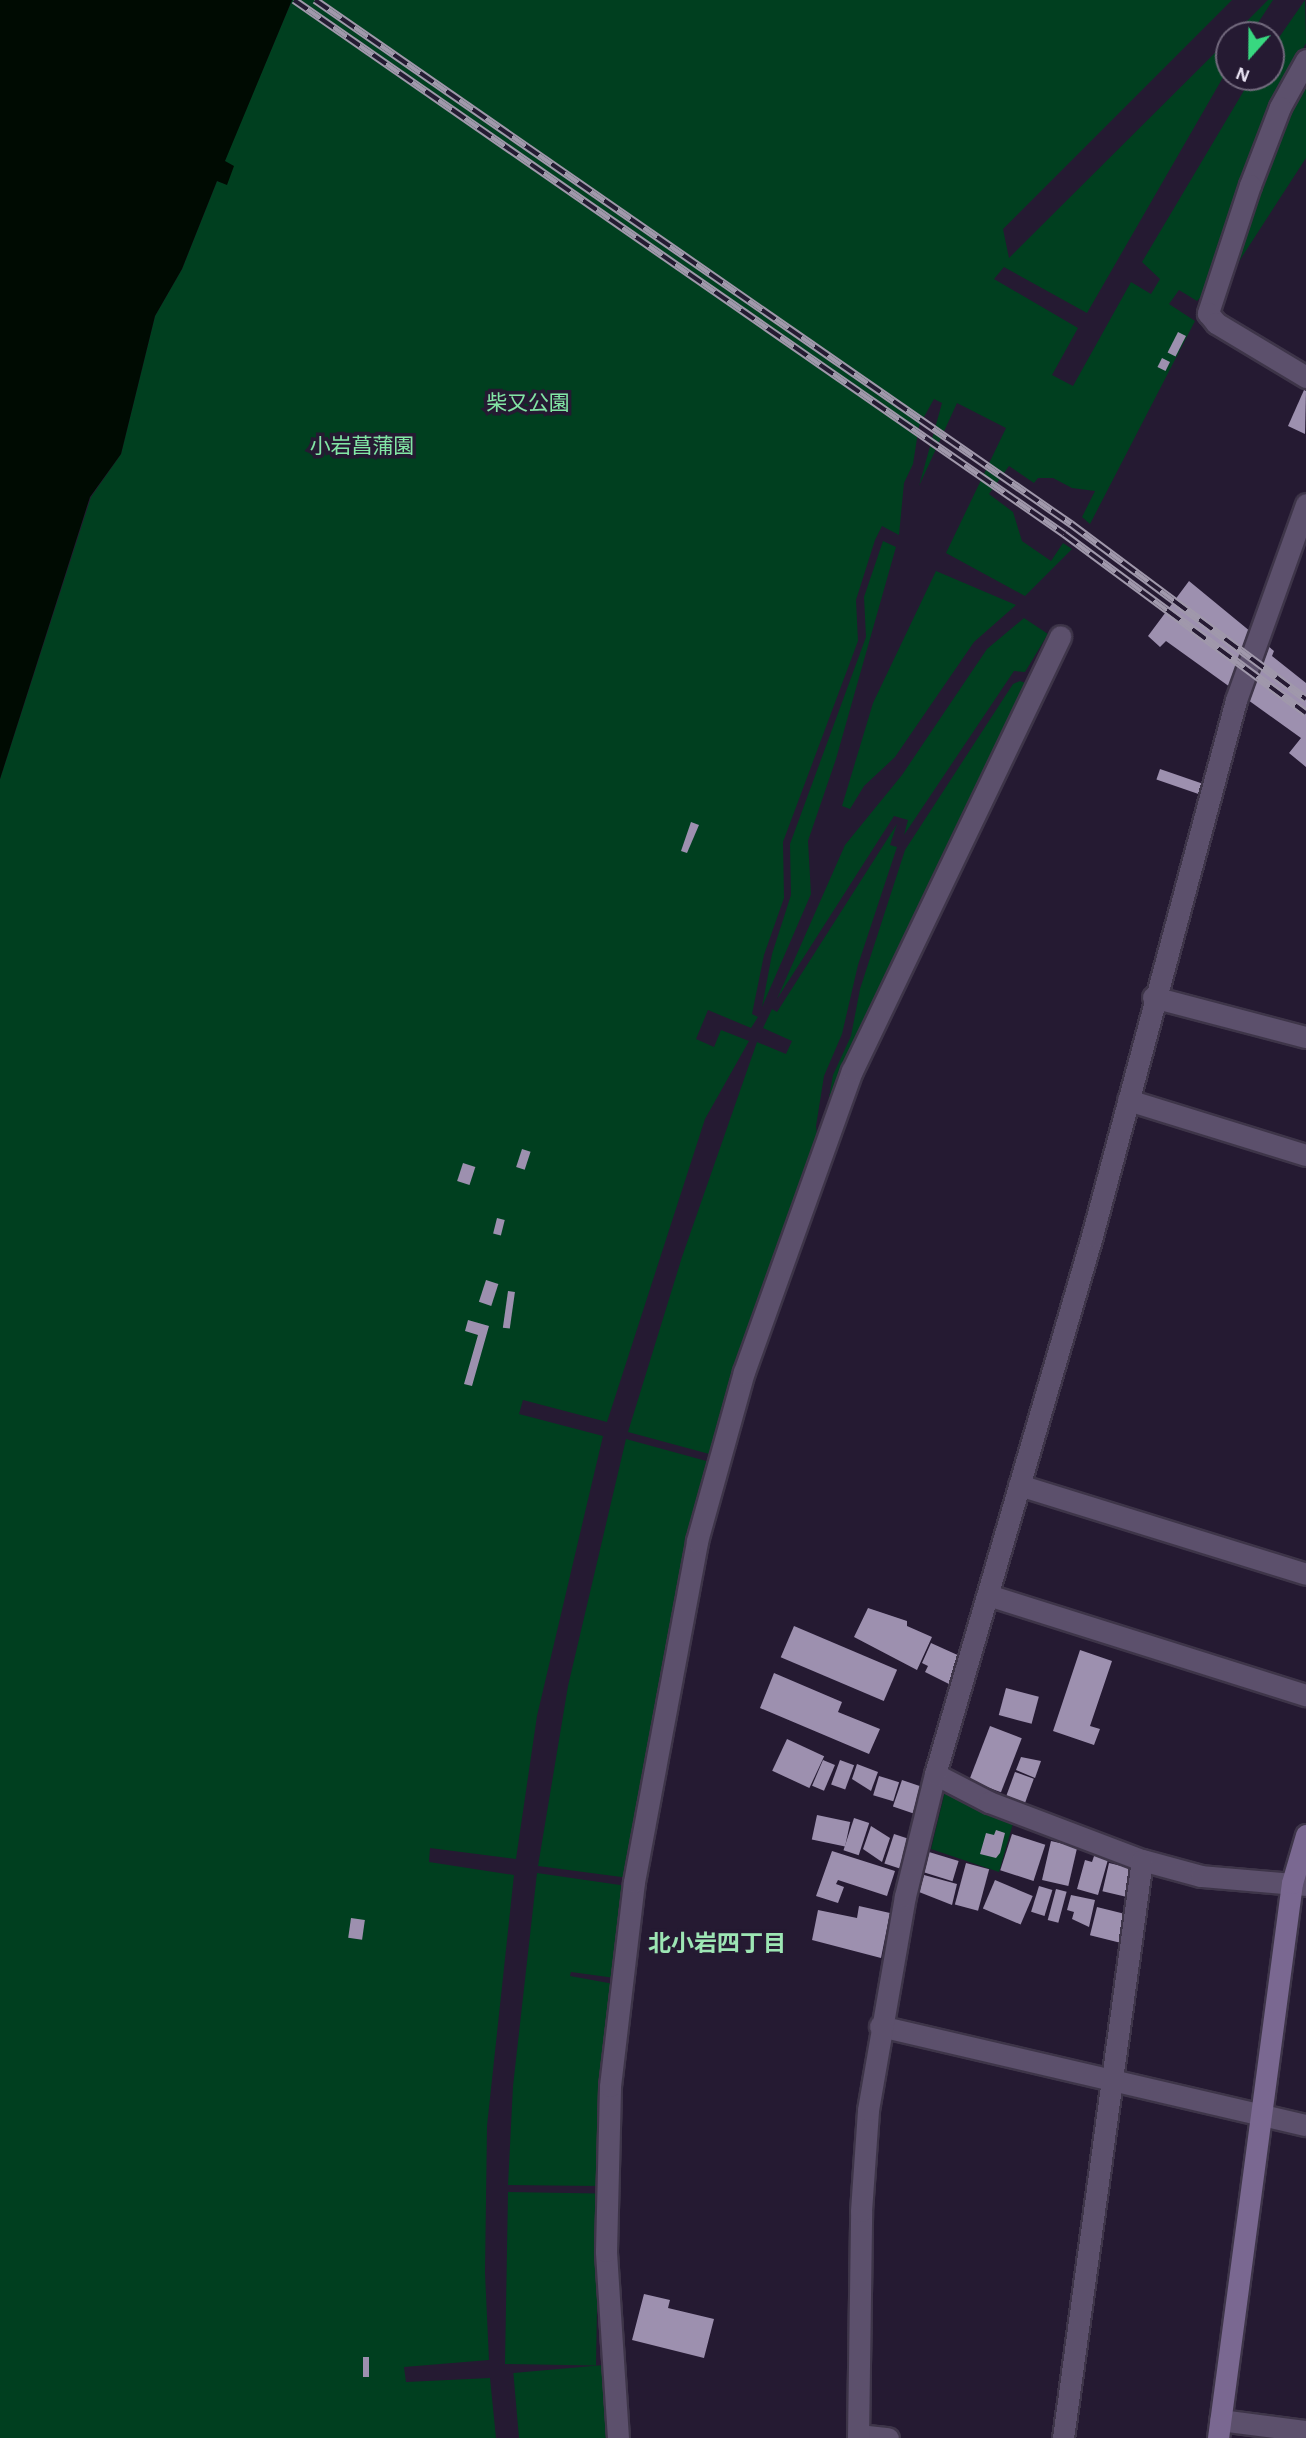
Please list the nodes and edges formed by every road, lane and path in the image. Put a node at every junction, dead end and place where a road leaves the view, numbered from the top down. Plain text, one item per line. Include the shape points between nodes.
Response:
1 (1306, 61) edge
2 (1306, 377) edge
3 (1306, 504) edge
4 (1060, 636) dead end
5 (1153, 996) junction
6 (1306, 1037) edge
7 (1128, 1100) junction
8 (1306, 1155) edge
9 (1019, 1485) junction
10 (1306, 1574) edge
11 (988, 1595) junction
12 (1306, 1695) edge
13 (935, 1774) junction
14 (1306, 1836) edge
15 (1142, 1860) junction
16 (1299, 1884) edge
17 (880, 2026) junction
18 (1112, 2079) junction
19 (1261, 2115) junction
20 (1306, 2125) edge
21 (1219, 2429) edge
22 (1306, 2431) edge
23 (858, 2437) edge
24 (618, 2438) edge
25 (888, 2438) edge
26 (1063, 2438) edge

1 - 2 street via 1280,107 1208,313 1216,323
3 - 5 street via 1248,663
4 - 24 street via 852,1071 744,1372 697,1541 634,1882 610,2086 606,2251
5 - 6 street
5 - 7 street
7 - 8 street
7 - 9 street
9 - 10 street
9 - 11 street
11 - 12 street
11 - 13 street
13 - 15 street via 989,1802
13 - 17 street
14 - 16 street
15 - 16 street via 1201,1876
15 - 18 street
16 - 19 street
17 - 18 street
17 - 23 street via 862,2211
18 - 19 street
18 - 26 street
19 - 20 street
19 - 21 street
21 - 22 street
23 - 25 street

